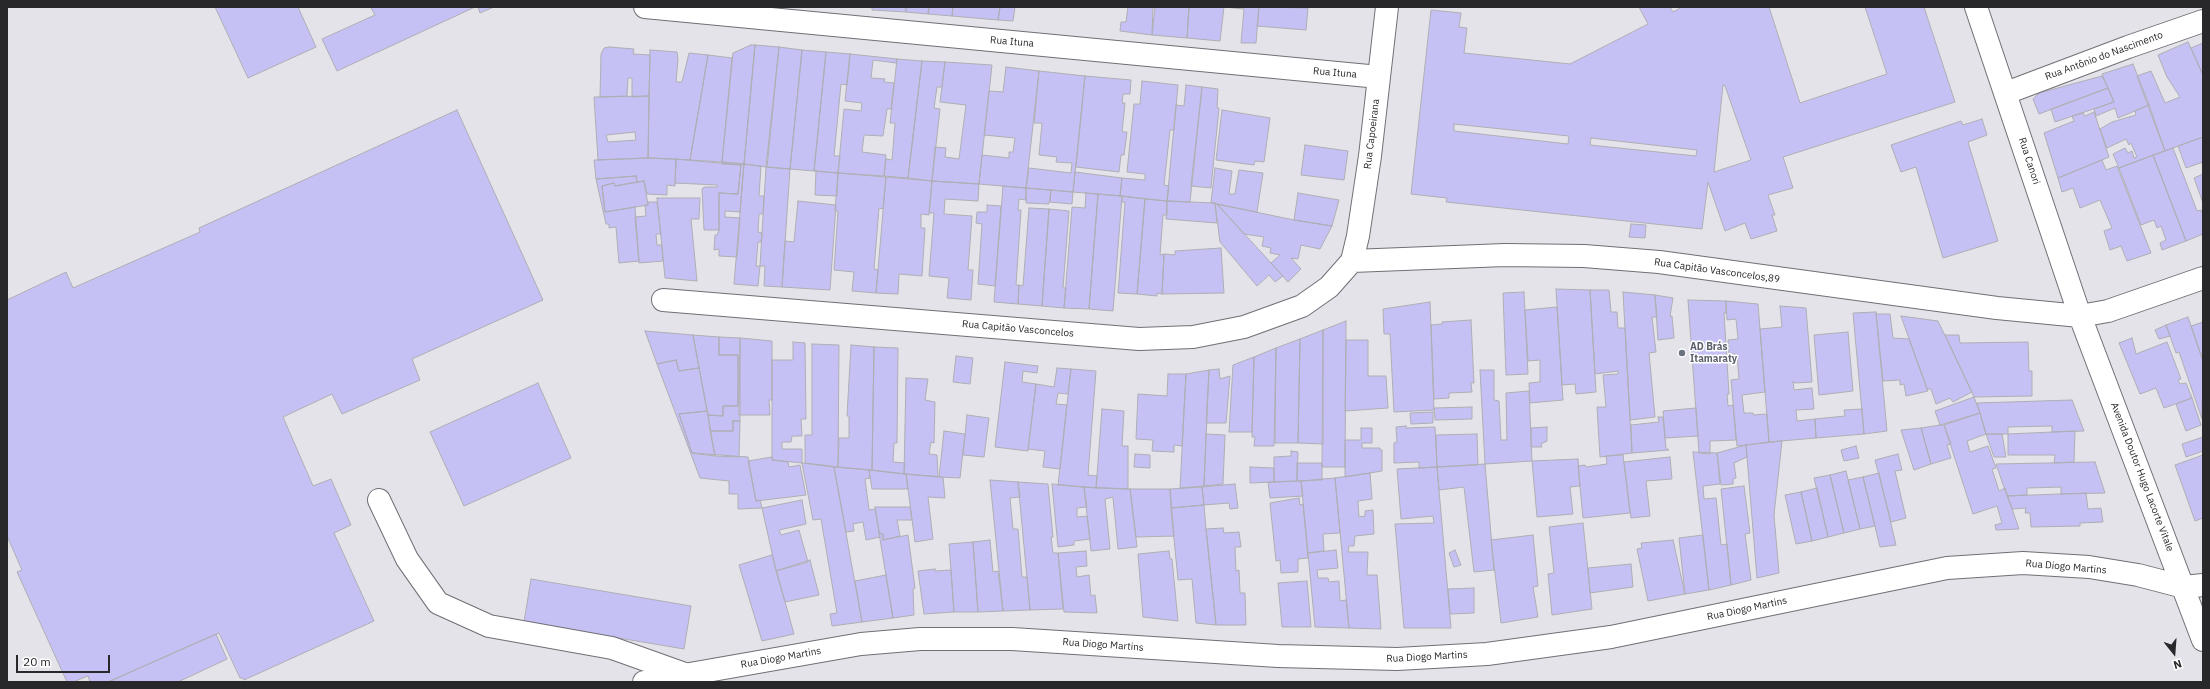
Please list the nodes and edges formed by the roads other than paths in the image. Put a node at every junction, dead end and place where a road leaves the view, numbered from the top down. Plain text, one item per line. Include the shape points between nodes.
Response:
1 (645, 7) edge
2 (1388, 7) edge
3 (1976, 7) edge
4 (2203, 21) edge
5 (1379, 77) junction
6 (2006, 93) junction
7 (1352, 261) junction
8 (2203, 278) edge
9 (663, 300) dead end
10 (2080, 316) junction
11 (378, 500) dead end
12 (2194, 586) edge
13 (2203, 640) edge
14 (686, 674) junction
15 (644, 682) edge

1 - 5 street, Rua Ituna
2 - 5 street, Rua Capoeirana
3 - 6 street, Rua Canori
4 - 6 street, Rua Antônio do Nascimento
5 - 7 street, Rua Capoeirana via 1358,236
6 - 10 street, Rua Canori
7 - 9 street, Rua Capitão Vasconcelos via 1329,287 1302,306 1244,327 1193,336 1139,339
7 - 10 street, Rua Capitão Vasconcelos,89 via 1505,255 1584,256 1659,262 1997,308
8 - 10 street, Rua Capitão Vasconcelos,89 via 2108,311
10 - 12 street, Avenida Doutor Hugo Lacorte Vitale
11 - 14 street via 407,559 438,603 489,626 612,648
12 - 13 street, Avenida Doutor Hugo Lacorte Vitale
12 - 14 street, Rua Diogo Martins via 2089,567 2023,563 1947,568 1611,637 1487,654 1397,660 1278,656 1012,639 920,639 861,644
14 - 15 street, Rua Diogo Martins

